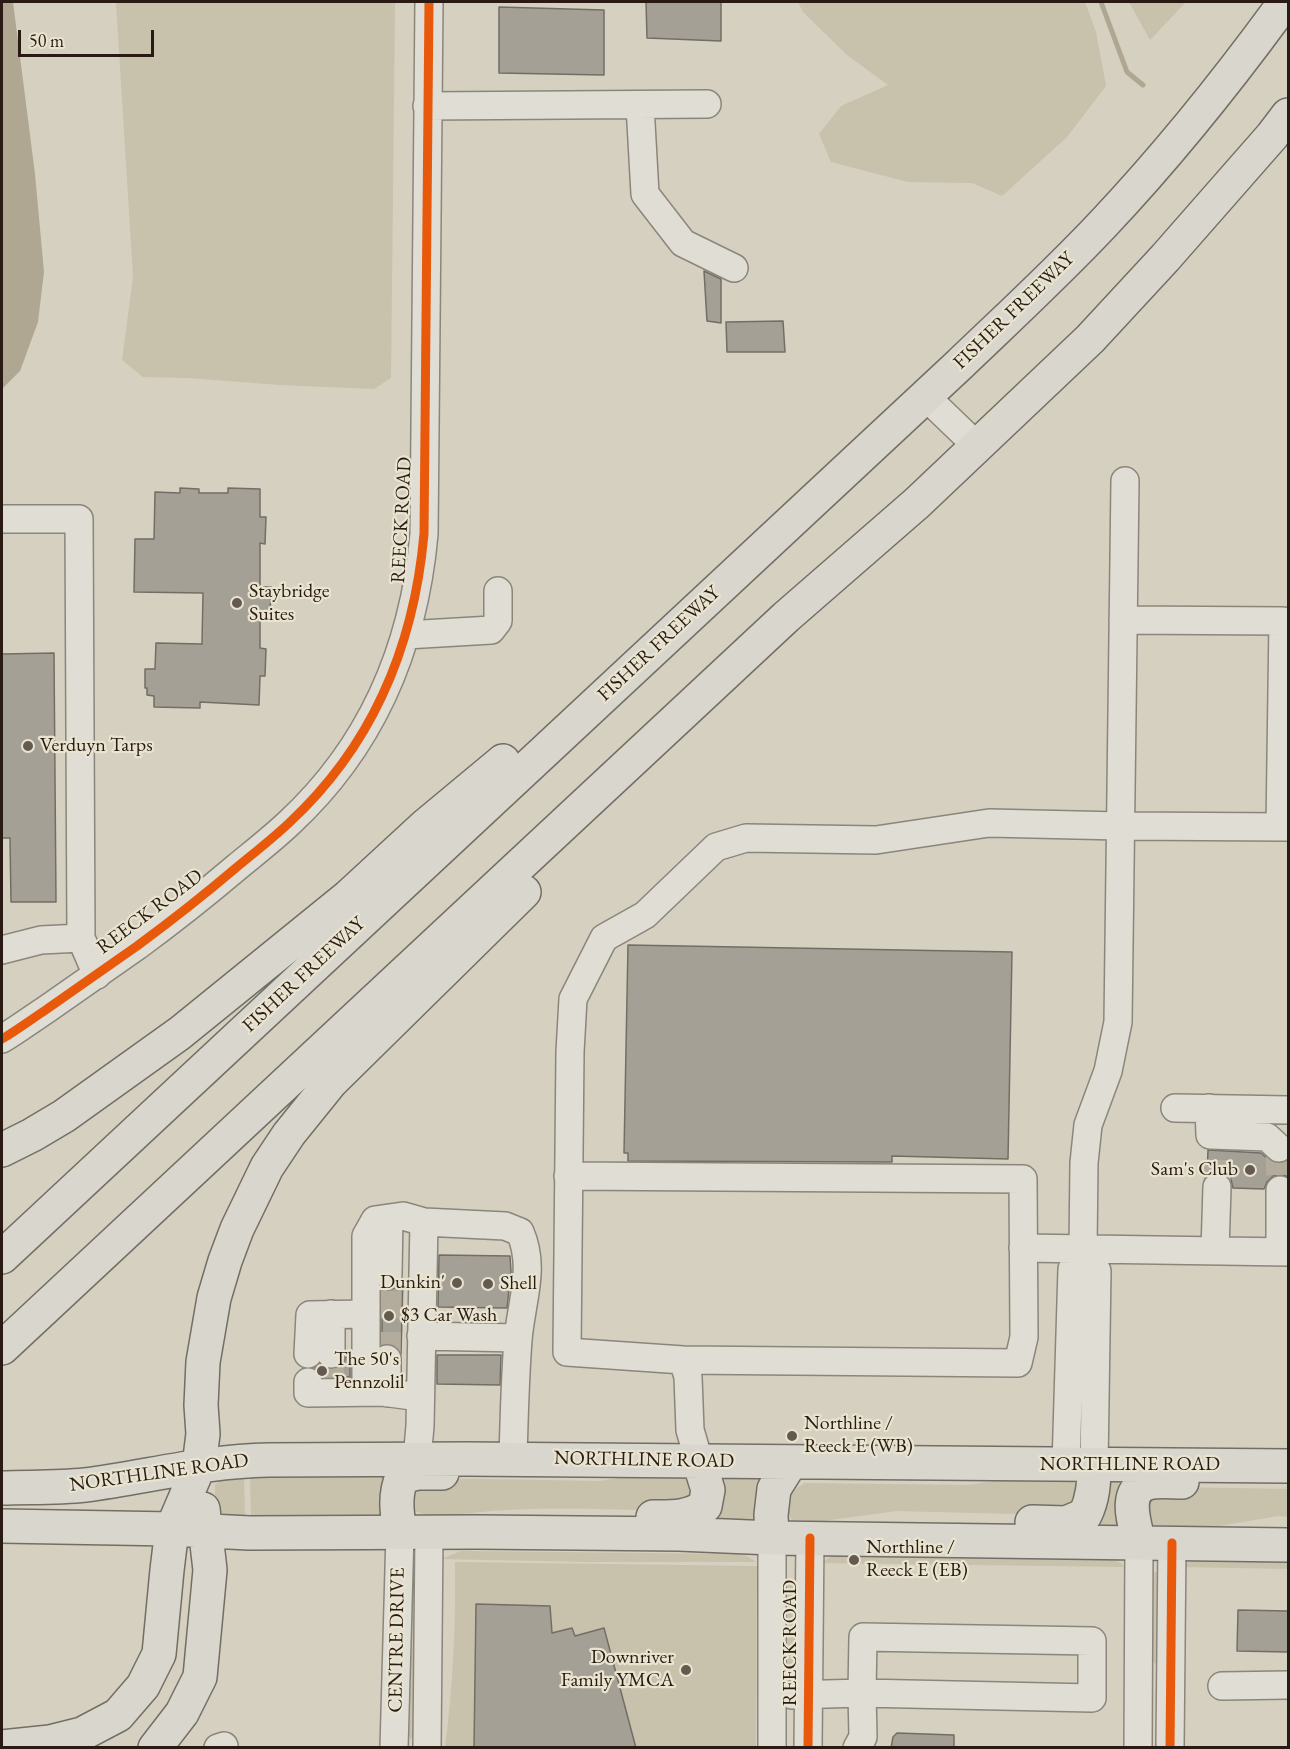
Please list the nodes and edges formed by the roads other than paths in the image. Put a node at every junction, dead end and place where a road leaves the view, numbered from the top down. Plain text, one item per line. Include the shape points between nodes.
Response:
1 (429, 2) edge
2 (1285, 2) edge
3 (706, 104) dead end
4 (640, 105) junction
5 (428, 106) junction
6 (1288, 115) edge
7 (734, 268) dead end
8 (925, 396) junction
9 (976, 446) junction
10 (1125, 481) dead end
11 (2, 519) edge
12 (498, 591) dead end
13 (1123, 620) junction
14 (406, 635) junction
15 (598, 700) junction
16 (639, 754) junction
17 (1120, 826) junction
18 (1284, 827) edge
19 (81, 939) junction
20 (2, 950) edge
21 (97, 975) junction
22 (2, 1039) edge
23 (1174, 1108) dead end
24 (1209, 1108) junction
25 (1288, 1110) edge
26 (1279, 1148) dead end
27 (2, 1150) edge
28 (568, 1176) junction
29 (1217, 1188) tunnel mouth
30 (1280, 1190) tunnel mouth
31 (382, 1219) junction
32 (424, 1222) junction
33 (1023, 1248) junction
34 (1083, 1249) junction
35 (1215, 1251) junction
36 (1284, 1252) edge
37 (2, 1257) edge
38 (388, 1274) tunnel mouth
39 (365, 1314) junction
40 (422, 1336) junction
41 (518, 1338) junction
42 (2, 1348) edge
43 (319, 1354) tunnel mouth
44 (387, 1359) tunnel mouth
45 (682, 1360) junction
46 (322, 1387) dead end
47 (385, 1393) junction
48 (420, 1397) junction
49 (417, 1459) junction
50 (513, 1459) junction
51 (627, 1460) junction
52 (699, 1461) junction
53 (791, 1462) junction
54 (1080, 1465) junction
55 (199, 1466) junction
56 (1288, 1466) edge
57 (1288, 1483) edge
58 (2, 1488) edge
59 (1288, 1524) edge
60 (2, 1526) edge
61 (172, 1529) junction
62 (205, 1531) junction
63 (427, 1533) junction
64 (772, 1538) junction
65 (823, 1538) junction
66 (1139, 1543) junction
67 (1172, 1543) junction
68 (1209, 1545) junction
69 (1288, 1545) edge
70 (1139, 1678) junction
71 (1171, 1678) junction
72 (1288, 1685) edge
73 (1222, 1686) dead end
74 (862, 1693) junction
75 (809, 1694) junction
76 (772, 1696) junction
77 (158, 1746) edge
78 (2, 1747) edge
79 (394, 1748) edge
80 (427, 1748) edge
81 (772, 1748) edge
82 (808, 1748) edge
83 (856, 1748) edge
84 (1138, 1748) edge
85 (1170, 1748) edge

1 - 5 street, REECK ROAD
2 - 8 main road, FISHER FREEWAY via 1171,148 1110,216
3 - 4 street
4 - 5 street
4 - 7 street via 645,194 683,243
5 - 14 street, REECK ROAD via 424,534 417,591
6 - 9 main road via 1098,331
8 - 9 street
8 - 15 main road, FISHER FREEWAY
9 - 16 main road
10 - 13 street
11 - 19 street via 79,519
12 - 14 street via 498,621 491,630
13 - 17 street
13 - 18 street via 1283,621
14 - 21 street, REECK ROAD via 367,726 322,789 289,824 179,915
15 - 27 main road via 518,748 348,896 180,1033 64,1116
15 - 37 main road, FISHER FREEWAY
16 - 42 main road
16 - 55 main road via 549,868 331,1082 267,1167 237,1229 214,1298 203,1362
17 - 18 street
17 - 28 street via 989,823 876,840 746,838 716,847 645,915 604,938 573,999
17 - 34 street via 1118,1022 1108,1071 1088,1125
19 - 20 street via 41,939
19 - 21 street
21 - 22 street, REECK ROAD
23 - 24 street
24 - 25 street
24 - 26 street via 1210,1134 1218,1140 1267,1137
28 - 33 street via 1023,1179
28 - 45 street via 567,1352
29 - 35 street
30 - 36 street
31 - 32 street via 403,1216
31 - 38 street
31 - 39 street via 366,1236
32 - 40 street
32 - 41 street via 505,1226 520,1232 526,1246 528,1278
33 - 34 street
33 - 45 street via 1024,1337 1018,1363
34 - 35 street
34 - 54 street via 1097,1271
35 - 36 street
39 - 43 street via 320,1314
39 - 47 street via 366,1383
40 - 41 street
40 - 48 street
41 - 50 street
44 - 47 street
45 - 52 street via 688,1377 690,1430
46 - 47 street
47 - 48 street
48 - 49 street
49 - 50 main road, NORTHLINE ROAD
49 - 55 main road, NORTHLINE ROAD via 241,1460
50 - 51 main road, NORTHLINE ROAD
51 - 52 main road, NORTHLINE ROAD
51 - 63 main road via 593,1474 417,1473 402,1477 396,1510
52 - 53 main road, NORTHLINE ROAD
52 - 63 main road via 707,1500 698,1512 688,1515 517,1515
53 - 54 main road, NORTHLINE ROAD
53 - 64 main road via 774,1489
54 - 56 main road, NORTHLINE ROAD
54 - 65 main road via 1094,1485 1090,1504 1085,1515 1066,1523 900,1520
55 - 58 main road, NORTHLINE ROAD via 82,1485
55 - 61 main road
55 - 62 main road
57 - 66 main road via 1149,1482 1140,1486 1132,1503
59 - 68 main road
60 - 61 main road
61 - 62 main road
61 - 78 main road via 159,1654 143,1686 118,1715 82,1734
62 - 63 main road
62 - 77 main road via 210,1570 200,1677 182,1713
63 - 64 main road
63 - 79 street, CENTRE DRIVE
63 - 80 street, CENTRE DRIVE
64 - 65 main road
64 - 76 street, REECK ROAD
65 - 66 main road
65 - 75 street, REECK ROAD
66 - 67 main road
66 - 70 street
67 - 68 main road
67 - 71 street
68 - 69 main road
70 - 71 street
70 - 84 street
71 - 85 street
72 - 73 street
74 - 74 street via 1092,1698 1092,1641 863,1637
74 - 75 street
74 - 83 street via 863,1737
75 - 76 street
75 - 82 street, REECK ROAD
76 - 81 street, REECK ROAD

